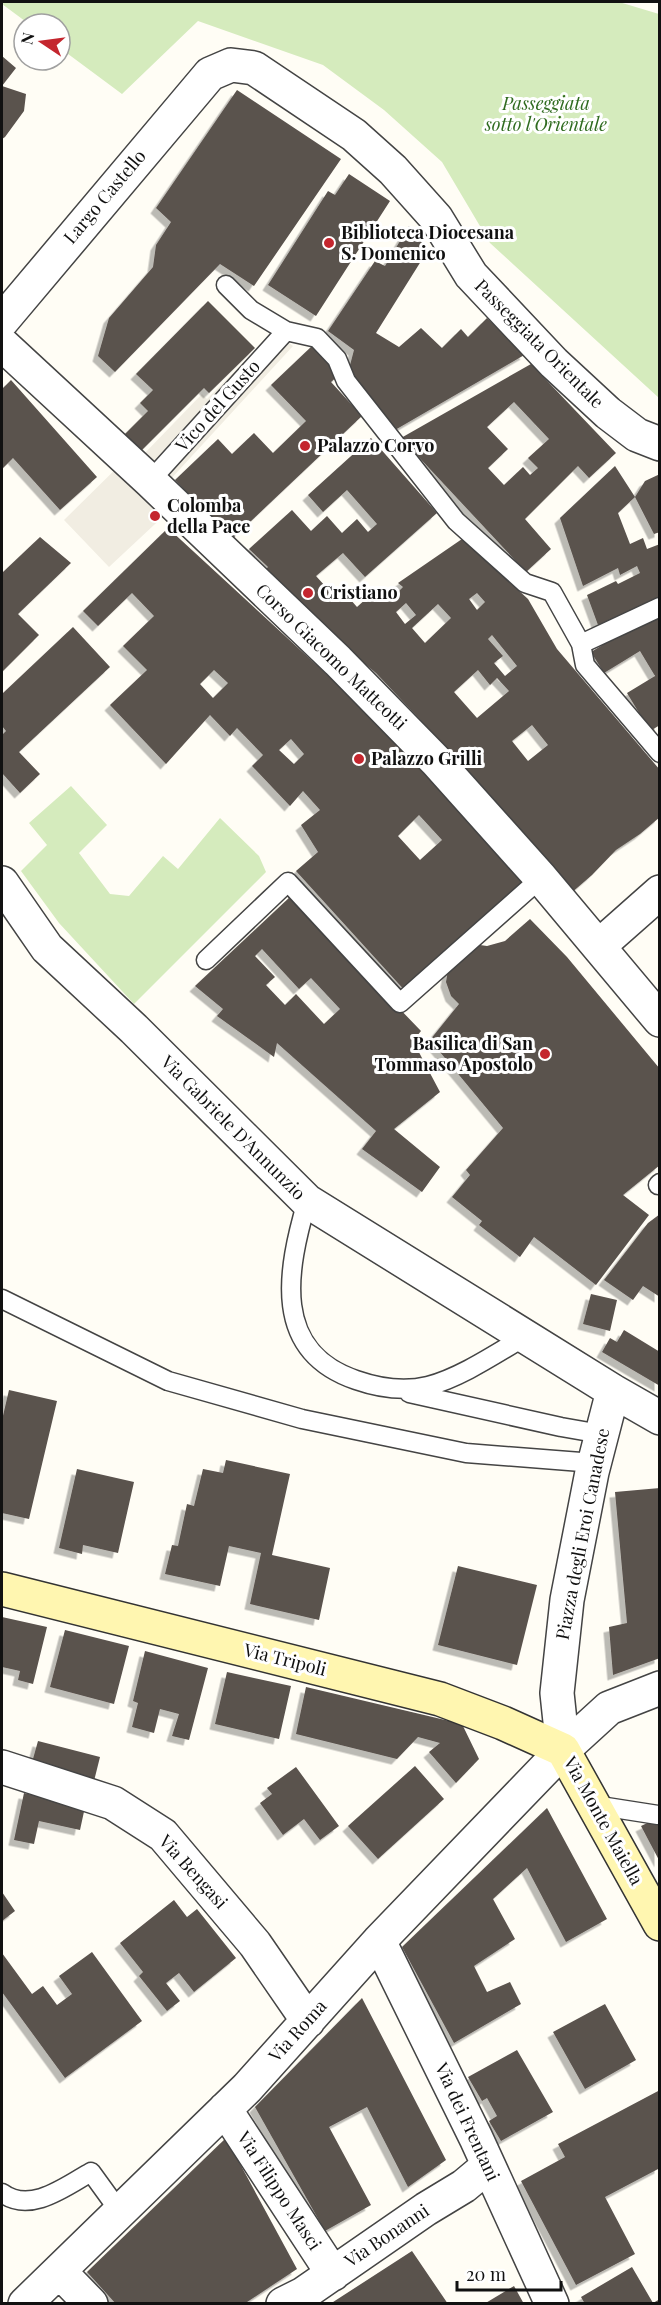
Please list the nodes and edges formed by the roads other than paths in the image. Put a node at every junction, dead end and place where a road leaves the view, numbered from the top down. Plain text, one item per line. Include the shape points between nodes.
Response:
1 (210, 74) joint
2 (226, 285) dead end
3 (2, 321) edge
4 (286, 331) junction
5 (2, 344) edge
6 (660, 444) edge
7 (150, 481) junction
8 (660, 607) edge
9 (581, 644) junction
10 (660, 753) edge
11 (541, 878) junction
12 (2, 883) edge
13 (660, 892) edge
14 (599, 946) junction
15 (206, 960) dead end
16 (660, 1020) edge
17 (307, 1201) junction
18 (2, 1299) edge
19 (526, 1336) junction
20 (393, 1389) junction
21 (613, 1391) junction
22 (660, 1418) edge
23 (598, 1448) junction
24 (2, 1589) edge
25 (660, 1688) edge
26 (563, 1750) junction
27 (2, 1767) edge
28 (594, 1805) junction
29 (658, 1815) edge
30 (658, 1917) edge
31 (379, 1941) junction
32 (308, 2021) junction
33 (225, 2109) junction
34 (489, 2166) junction
35 (2, 2193) edge
36 (120, 2212) junction
37 (59, 2271) junction
38 (333, 2274) junction
39 (25, 2304) edge
40 (91, 2304) edge
41 (283, 2304) edge
42 (552, 2304) edge

1 - 3 street, Largo Castello
1 - 6 street, Passeggiata Orientale via 231,65 254,68 354,135 429,210 471,275 554,363 608,413 637,435
2 - 4 lane via 251,310
4 - 7 lane, Vico del Gusto
4 - 9 lane via 317,338 337,359 346,381 376,422 456,521 525,583 552,591
5 - 7 street, Corso Giacomo Matteotti
7 - 11 street, Corso Giacomo Matteotti via 437,762
8 - 9 lane
9 - 10 lane via 585,664
11 - 14 street, Corso Giacomo Matteotti
11 - 15 lane via 400,1003 288,882
12 - 17 street, Via Gabriele D'Annunzio via 47,948
13 - 14 street
14 - 16 street, Corso Giacomo Matteotti
17 - 19 street, Via Gabriele D'Annunzio
17 - 20 lane via 292,1261 291,1307 297,1330 325,1366 361,1382
18 - 23 lane via 168,1381 302,1419 466,1453
19 - 20 lane via 476,1366 429,1386
19 - 21 street, Via Gabriele D'Annunzio
20 - 23 lane via 561,1427
21 - 22 street, Via Gabriele D'Annunzio
21 - 23 street, Piazza degli Eroi Canadese
23 - 26 street, Piazza degli Eroi Canadese via 567,1600 557,1693
24 - 26 street, Via Tripoli via 440,1699
25 - 26 street, Via Roma via 609,1708
26 - 28 street, Via Monte Maiella
26 - 31 street, Via Roma
27 - 32 street, Via Bengasi via 112,1803 164,1835 255,1944
28 - 29 lane
28 - 30 street, Via Monte Maiella
31 - 32 street, Via Roma
31 - 34 street, Via dei Frentani
32 - 33 street, Via Roma
33 - 36 street, Via Roma
33 - 38 street, Via Filippo Masci
34 - 38 street, Via Bonanni
34 - 42 street, Via dei Frentani
35 - 36 lane via 10,2200 45,2199 91,2172
36 - 37 street, Via Roma
37 - 39 street, Via Roma
37 - 40 street
38 - 41 street, Via Bonanni

